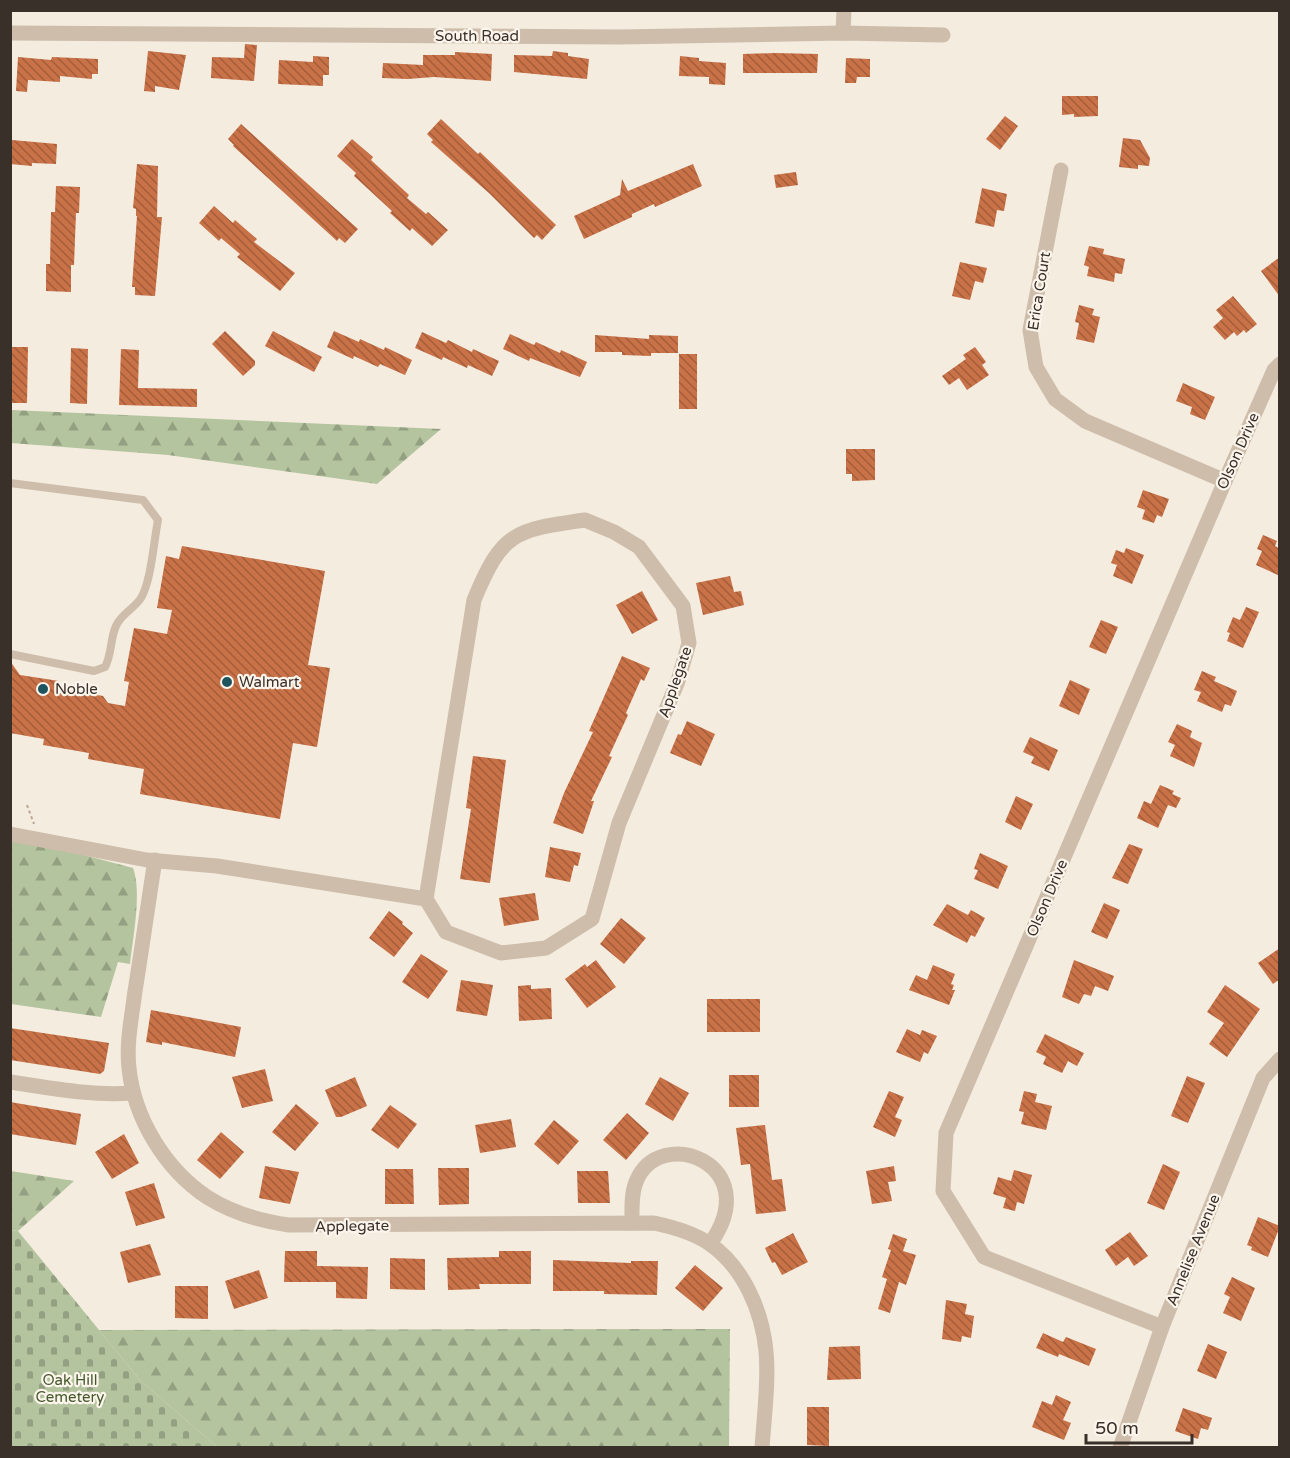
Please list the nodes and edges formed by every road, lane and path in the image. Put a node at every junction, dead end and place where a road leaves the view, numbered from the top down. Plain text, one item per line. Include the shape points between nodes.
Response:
1 (844, 10) edge
2 (10, 33) edge
3 (843, 33) junction
4 (943, 34) dead end
5 (1061, 170) dead end
6 (1280, 364) edge
7 (1225, 481) junction
8 (10, 483) edge
9 (10, 654) edge
10 (10, 834) edge
11 (155, 860) junction
12 (426, 899) junction
13 (1280, 1059) edge
14 (10, 1082) edge
15 (132, 1093) junction
16 (632, 1223) junction
17 (710, 1244) junction
18 (1162, 1327) junction
19 (762, 1448) edge
20 (1120, 1448) edge

1 - 3 street
2 - 3 street, South Road via 608,37
3 - 4 street, South Road
5 - 7 street, Erica Court via 1030,330 1036,366 1055,399 1085,421
6 - 7 street, Olson Drive
7 - 18 street, Olson Drive via 946,1133 943,1191 984,1257
8 - 9 lane via 143,500 158,520 142,596 115,627 105,667 94,671
10 - 11 street
11 - 12 street
11 - 15 street, Applegate via 129,1036
12 - 12 street, Applegate via 474,600 484,576 500,548 519,533 585,520 614,532 639,547 683,606 690,643 619,823 592,919 546,948 501,953 446,932
13 - 18 street, Annelise Avenue via 1263,1078
14 - 15 street via 112,1095
15 - 16 street, Applegate via 150,1133 177,1171 207,1197 269,1222 315,1227
16 - 17 street, Applegate via 673,1227
16 - 17 street via 632,1198 643,1170 661,1158 695,1156 710,1164 725,1185 728,1197 725,1218
17 - 19 street, Applegate via 746,1285 761,1320 766,1354
18 - 20 street, Annelise Avenue

